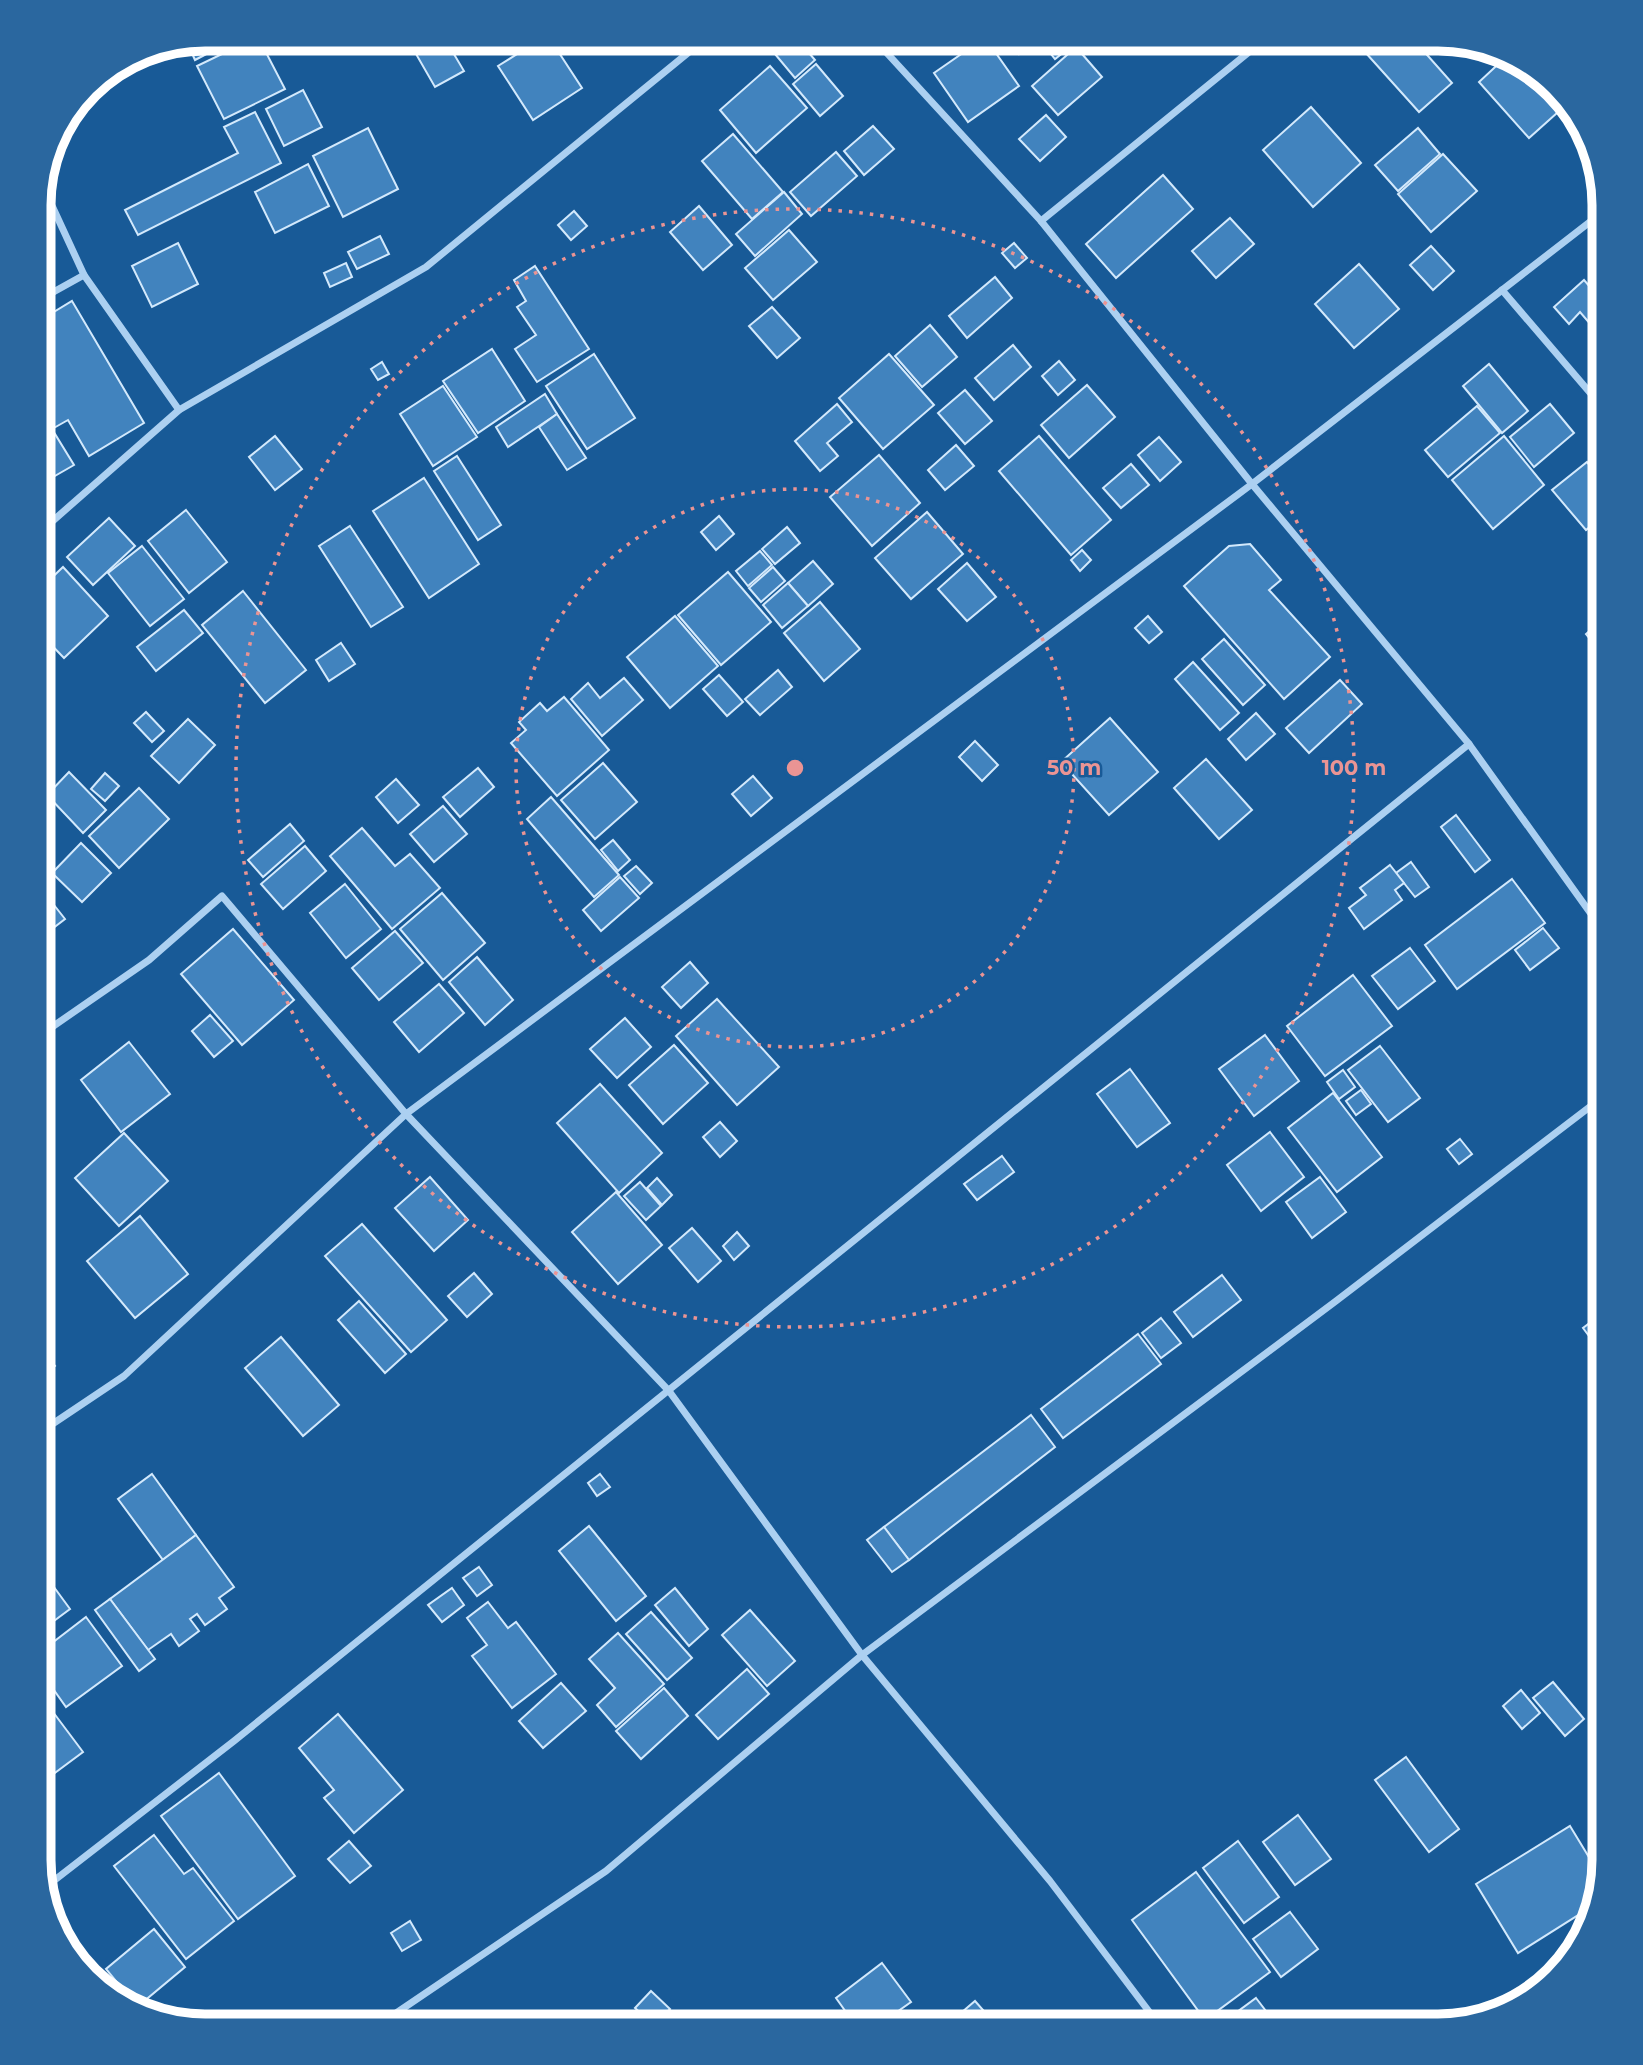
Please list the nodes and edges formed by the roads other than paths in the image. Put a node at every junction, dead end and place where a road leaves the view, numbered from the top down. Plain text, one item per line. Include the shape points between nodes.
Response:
1 (690, 51) edge
2 (885, 51) edge
3 (1250, 51) edge
4 (51, 205) edge
5 (1041, 221) junction
6 (1592, 221) edge
7 (84, 275) junction
8 (1502, 290) junction
9 (51, 293) edge
10 (1592, 395) edge
11 (179, 410) junction
12 (1252, 484) junction
13 (51, 522) edge
14 (1469, 744) junction
15 (1592, 914) edge
16 (51, 1028) edge
17 (1592, 1106) edge
18 (406, 1114) junction
19 (669, 1391) junction
20 (51, 1425) edge
21 (862, 1655) junction
22 (52, 1882) edge
23 (395, 2014) edge
24 (1151, 2014) edge

1 - 11 street via 426,267
2 - 5 street
3 - 5 street
4 - 7 street
5 - 12 street
6 - 8 street
7 - 9 street
7 - 11 street
8 - 10 street
8 - 12 street
11 - 13 street
12 - 14 street
12 - 18 street
14 - 15 street
14 - 19 street
16 - 18 street via 149,960 222,896
17 - 21 street
18 - 19 street
18 - 20 street via 124,1376
19 - 21 street
19 - 22 street
21 - 23 street via 606,1871
21 - 24 street via 1051,1881

